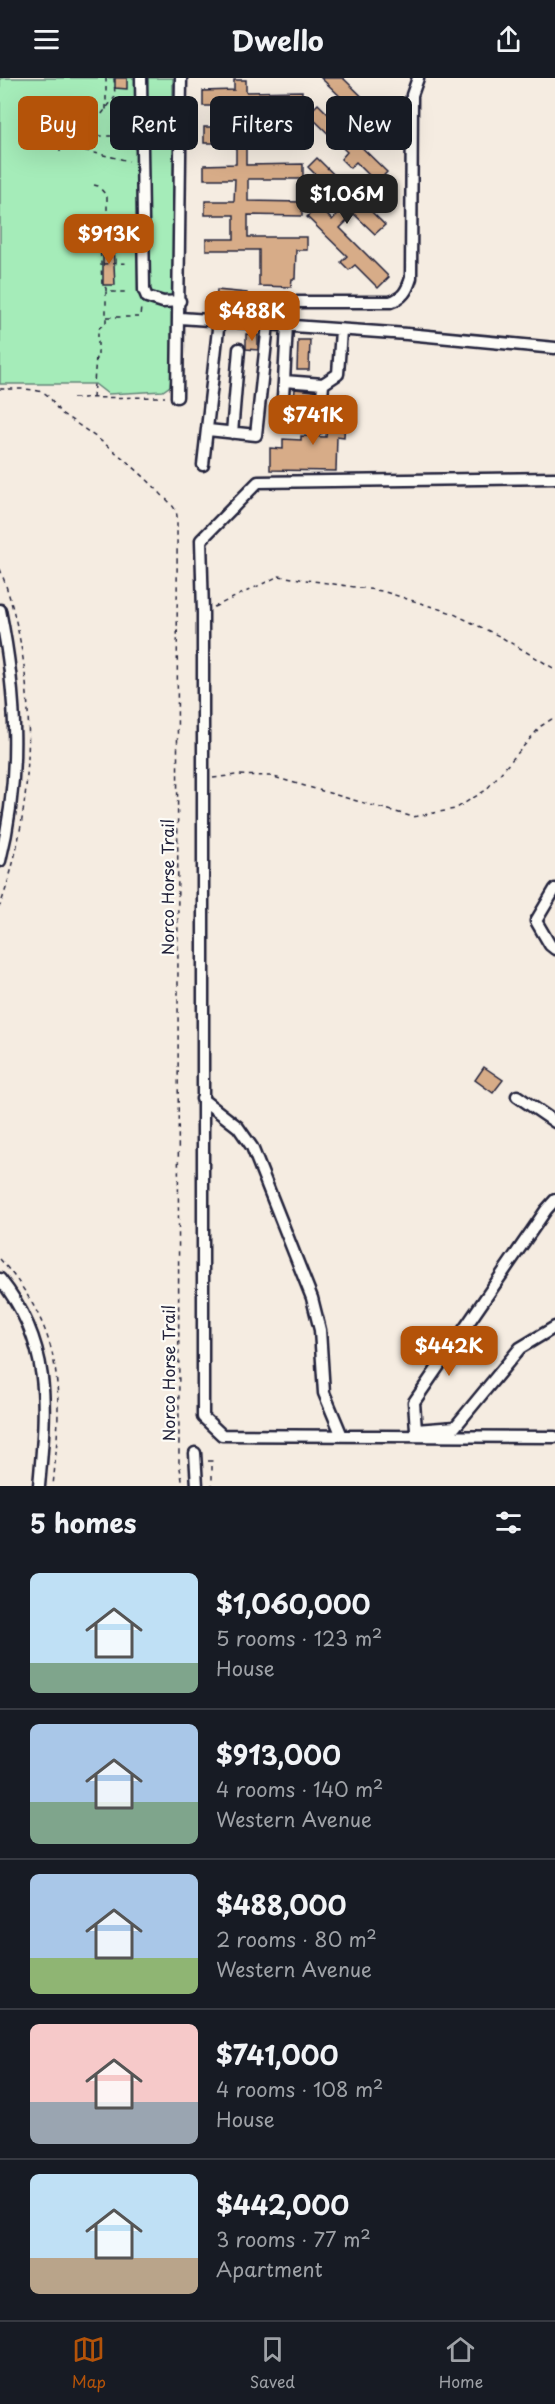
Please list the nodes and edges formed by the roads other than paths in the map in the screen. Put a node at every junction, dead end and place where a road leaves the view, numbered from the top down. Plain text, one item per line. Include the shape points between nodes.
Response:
1 (141, 78) edge
2 (181, 78) edge
3 (418, 78) edge
4 (142, 96) edge
5 (180, 96) edge
6 (142, 150) edge
7 (180, 150) edge
8 (180, 301) junction
9 (258, 302) dead end
10 (180, 318) junction
11 (219, 320) junction
12 (268, 324) junction
13 (287, 325) junction
14 (341, 330) junction
15 (555, 348) edge
16 (239, 349) dead end
17 (284, 381) junction
18 (322, 384) junction
19 (177, 397) road end
20 (208, 430) junction
21 (232, 433) junction
22 (203, 465) dead end
23 (555, 478) edge
24 (0, 610) edge
25 (0, 861) edge
26 (555, 889) edge
27 (555, 949) edge
28 (517, 1096) dead end
29 (202, 1099) junction
30 (555, 1122) edge
31 (555, 1200) edge
32 (0, 1279) edge
33 (555, 1327) edge
34 (342, 1436) junction
35 (555, 1437) edge
36 (195, 1453) dead end
37 (39, 1486) edge
38 (197, 1486) edge

1 - 4 street
2 - 5 street
3 - 9 street via 412,95 411,278 407,291 399,300 390,302
6 - 8 street via 144,290 147,297 155,300
7 - 8 street
8 - 10 street
10 - 11 street
10 - 19 street
11 - 12 street
11 - 20 street
12 - 13 street
12 - 21 street via 256,435
13 - 14 street
13 - 17 street
14 - 15 street
14 - 18 street via 338,374
16 - 21 street
17 - 18 street
17 - 18 street via 281,425 320,427
20 - 21 street
20 - 22 street
23 - 29 street via 258,482 201,540
24 - 25 street via 16,744 13,794
26 - 27 street via 536,921
28 - 30 street
29 - 34 street via 238,1127 252,1147 312,1298 320,1330 324,1394
29 - 34 street via 203,1417 222,1435
31 - 33 street via 414,1402 416,1430 455,1427 520,1348
32 - 37 street via 33,1334 44,1378
34 - 35 street
36 - 38 street

